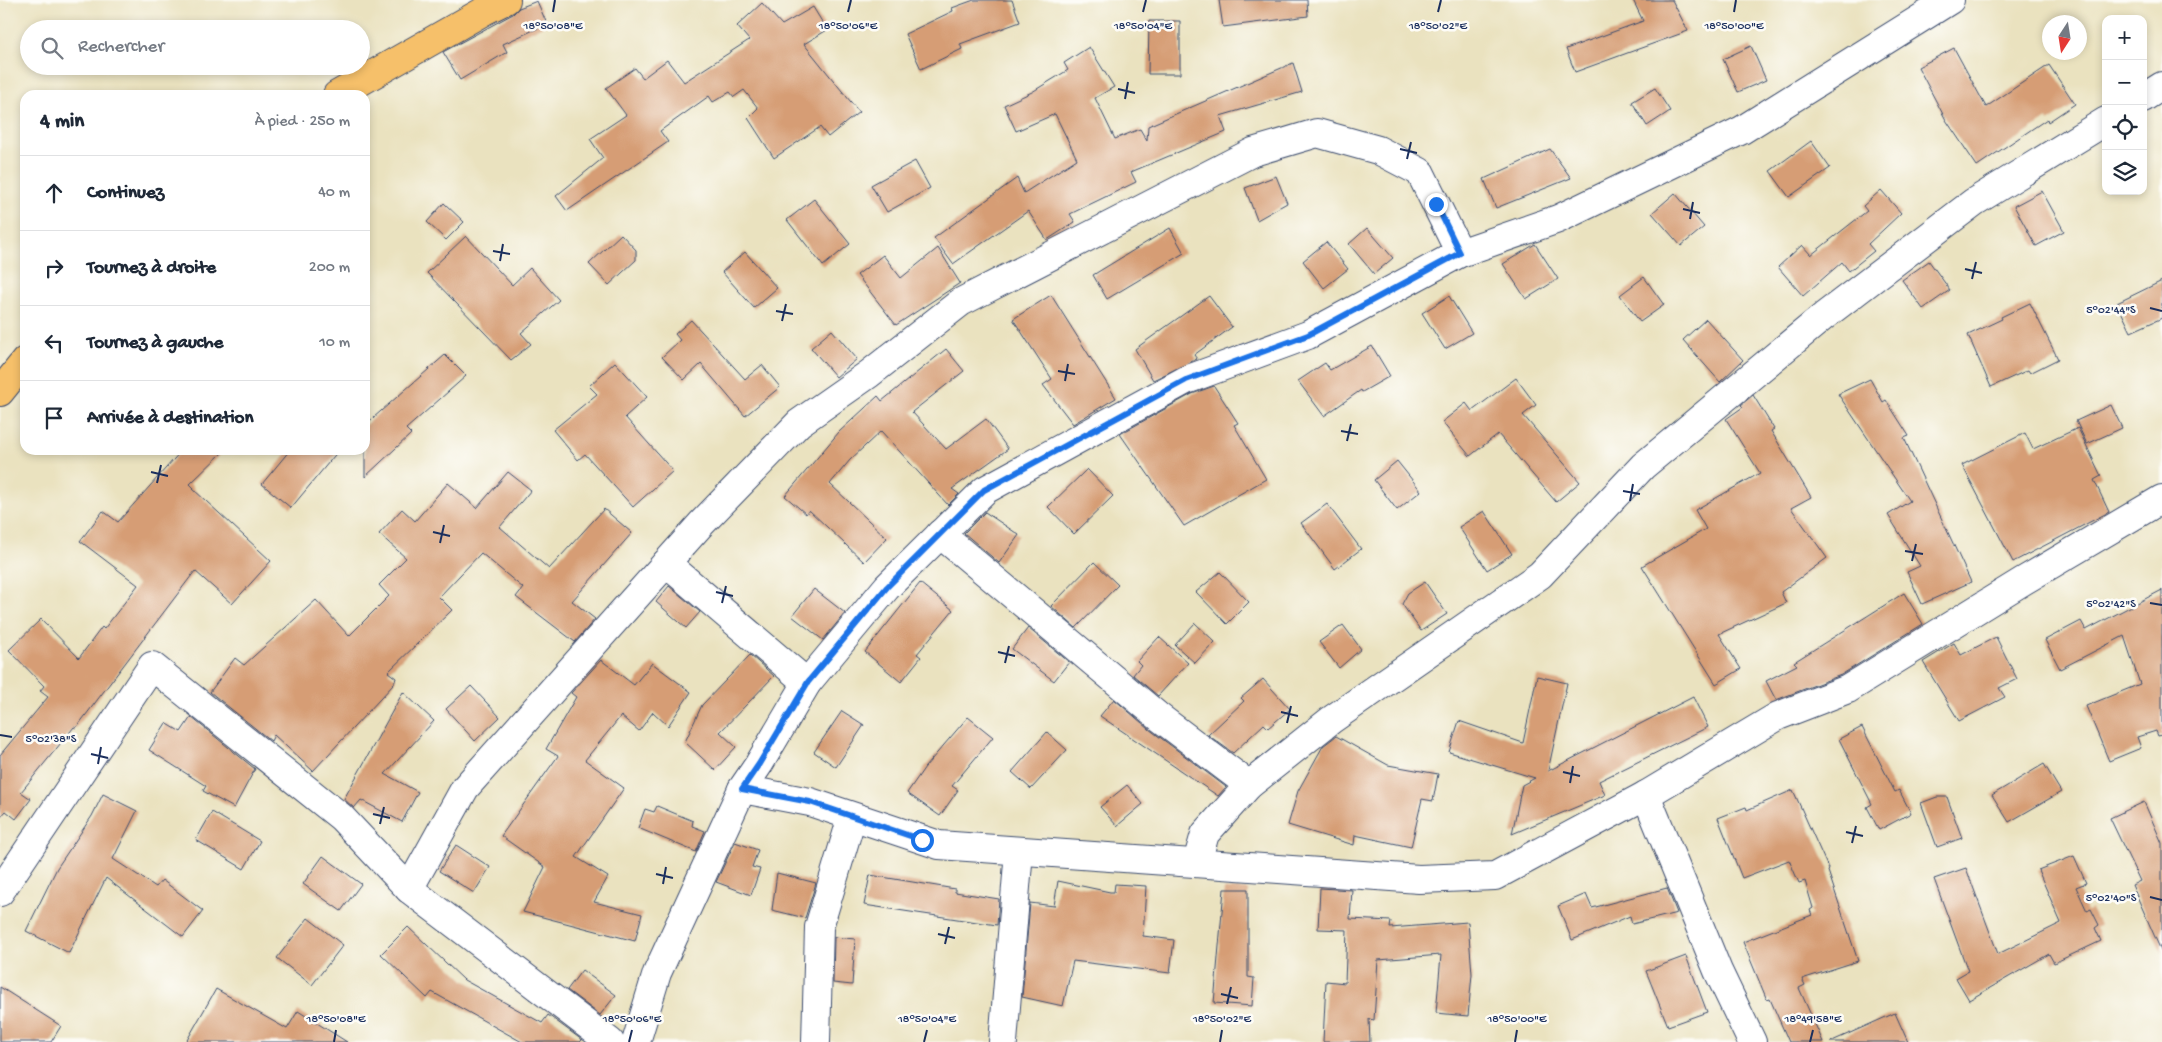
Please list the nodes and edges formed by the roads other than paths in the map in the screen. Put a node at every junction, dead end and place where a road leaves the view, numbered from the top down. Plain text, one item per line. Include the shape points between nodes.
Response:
1 (506, 0) edge
2 (1950, 0) edge
3 (2162, 86) edge
4 (346, 90) edge
5 (2147, 95) edge
6 (2102, 123) edge
7 (1460, 253) junction
8 (20, 367) edge
9 (0, 392) edge
10 (2162, 499) edge
11 (940, 534) junction
12 (666, 564) junction
13 (808, 682) junction
14 (1248, 785) junction
15 (742, 789) junction
16 (1646, 795) junction
17 (852, 817) junction
18 (1019, 850) junction
19 (1197, 862) junction
20 (409, 889) junction
21 (0, 892) edge
22 (610, 1042) edge
23 (636, 1042) edge
24 (816, 1042) edge
25 (1003, 1042) edge
26 (1752, 1042) edge

1 - 4 highway
2 - 7 street via 1742,130 1558,220
3 - 5 street
6 - 14 street via 1974,202 1824,316 1643,466 1540,575 1331,720
7 - 11 street via 1308,335 1186,380 984,490
7 - 12 street via 1420,172 1378,150 1317,133 1253,152 961,302 869,374 799,423
8 - 9 highway
10 - 16 street via 1848,690 1778,716
11 - 13 street via 887,587
11 - 14 street
12 - 13 street
12 - 20 street via 465,788
13 - 15 street
14 - 19 street via 1205,834
15 - 17 street via 810,802
15 - 23 street via 656,973
16 - 19 street via 1495,876 1419,879
16 - 26 street via 1718,971
17 - 18 street via 939,845
17 - 24 street via 819,927
18 - 19 street
18 - 25 street
20 - 21 street via 342,817 152,666
20 - 22 street

